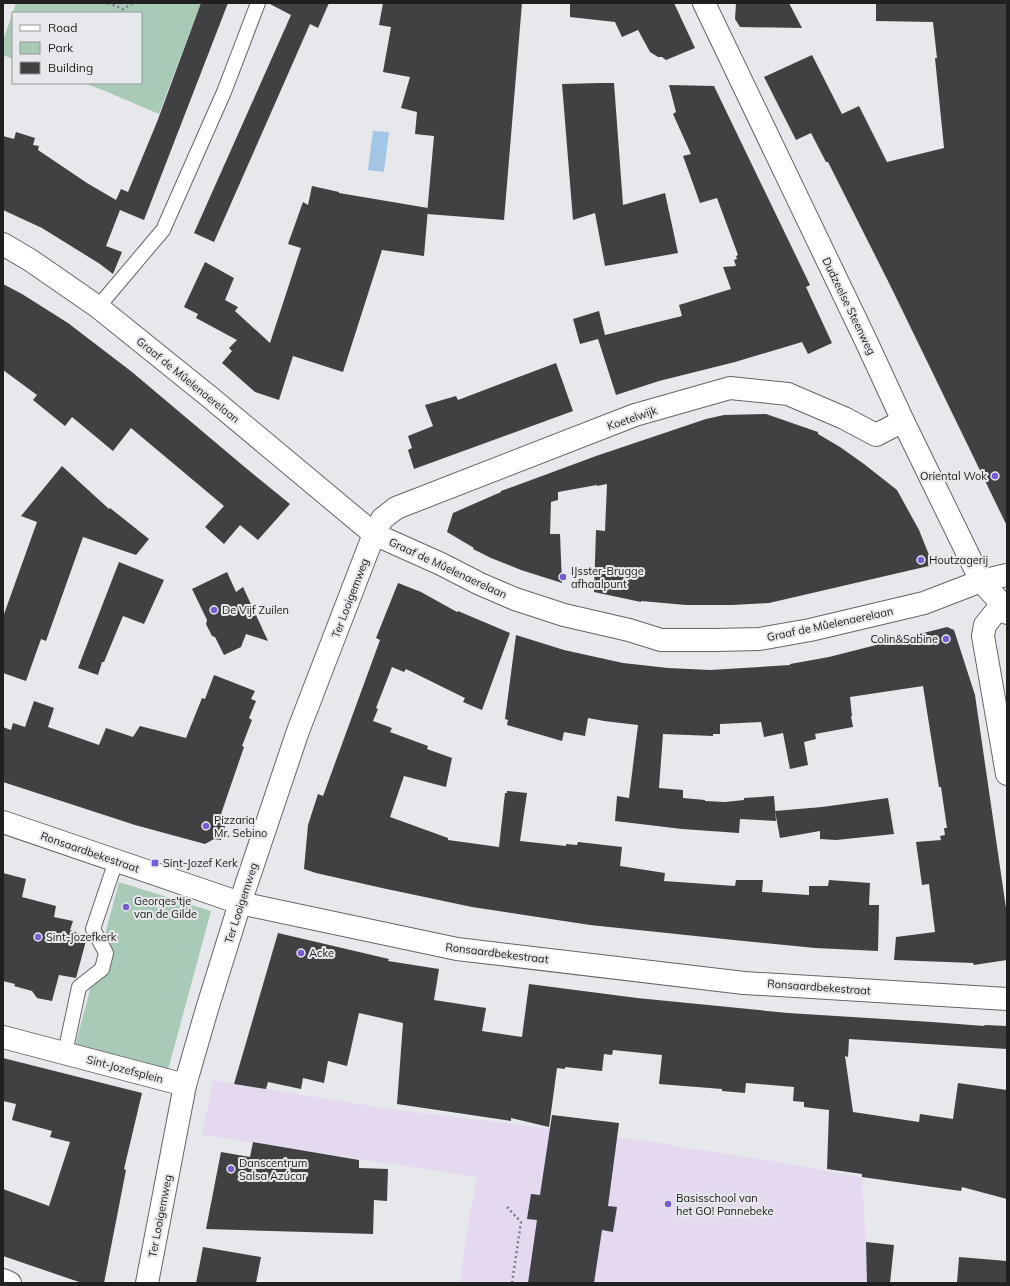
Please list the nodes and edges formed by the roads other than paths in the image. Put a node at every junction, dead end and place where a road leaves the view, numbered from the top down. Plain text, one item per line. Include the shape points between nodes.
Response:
1 (258, 3) edge
2 (704, 3) edge
3 (3, 244) edge
4 (98, 307) junction
5 (903, 421) junction
6 (374, 534) junction
7 (1007, 575) edge
8 (981, 581) junction
9 (1005, 603) edge
10 (1007, 774) edge
11 (3, 822) edge
12 (116, 861) junction
13 (240, 903) junction
14 (1007, 999) edge
15 (3, 1037) edge
16 (66, 1054) junction
17 (185, 1085) junction
18 (3, 1280) edge
19 (10, 1283) edge
20 (147, 1283) edge

1 - 4 lane via 224,92 163,230
2 - 5 street, Dudzeelse Steenweg
3 - 4 street, Graaf de Mûelenaerelaan
4 - 6 street, Graaf de Mûelenaerelaan
5 - 6 street, Koetelwijk via 876,435 788,394 730,388 635,415 396,508 382,519
5 - 8 street, Dudzeelse Steenweg
6 - 8 street, Graaf de Mûelenaerelaan via 515,599 564,615 661,640 759,639 810,630 924,603
6 - 13 street, Ter Looigemweg via 298,731
7 - 8 street, Graaf de Mûelenaerelaan
8 - 9 street, Dudzeelse Steenweg
9 - 10 street, Dudzeelse Steenweg via 985,625 983,636
11 - 12 street, Ronsaardbekestraat
12 - 13 street, Ronsaardbekestraat
12 - 16 lane via 94,930 106,953 102,969 79,988
13 - 14 street, Ronsaardbekestraat via 456,949 744,983
13 - 17 street, Ter Looigemweg
15 - 16 street, Sint-Jozefsplein
16 - 17 street, Sint-Jozefsplein
17 - 20 street, Ter Looigemweg
18 - 19 street

